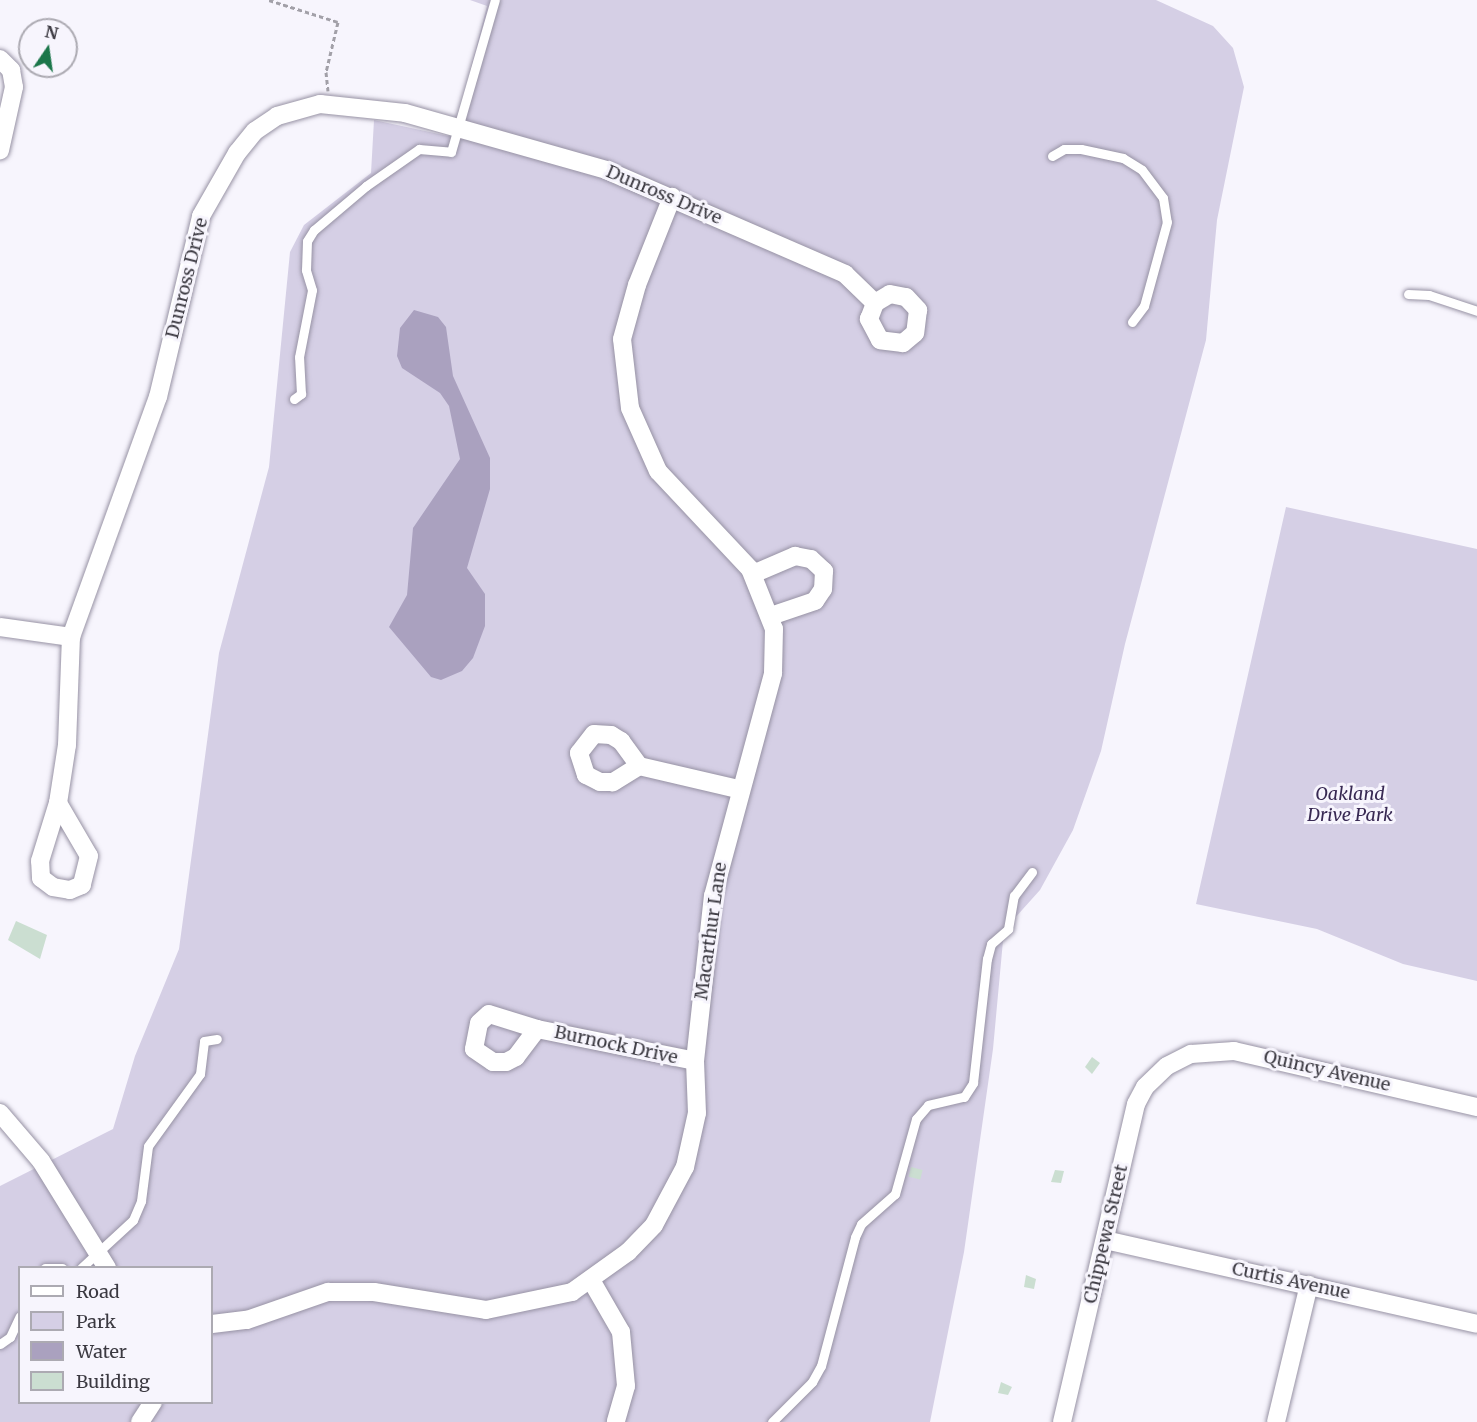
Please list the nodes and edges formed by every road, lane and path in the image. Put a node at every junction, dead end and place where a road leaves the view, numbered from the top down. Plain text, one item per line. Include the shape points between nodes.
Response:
1 (269, 0) edge
2 (495, 0) edge
3 (0, 59) edge
4 (326, 104) junction
5 (461, 127) junction
6 (0, 150) edge
7 (1052, 156) dead end
8 (672, 197) junction
9 (1408, 294) dead end
10 (875, 303) dead end
11 (1477, 311) edge
12 (1132, 321) dead end
13 (294, 399) dead end
14 (753, 574) junction
15 (771, 616) junction
16 (0, 627) edge
17 (71, 637) junction
18 (639, 766) dead end
19 (738, 789) junction
20 (58, 803) dead end
21 (1032, 872) dead end
22 (537, 1029) dead end
23 (216, 1039) dead end
24 (695, 1061) junction
25 (1176, 1061) joint
26 (1477, 1107) edge
27 (0, 1113) edge
28 (1105, 1240) junction
29 (103, 1260) edge
30 (86, 1266) edge
31 (591, 1280) junction
32 (1309, 1285) junction
33 (18, 1320) edge
34 (220, 1324) edge
35 (1477, 1324) edge
36 (0, 1344) edge
37 (152, 1404) edge
38 (140, 1422) edge
39 (616, 1422) edge
40 (772, 1422) edge
41 (1062, 1422) edge
42 (1276, 1422) edge

1 - 4 path via 338,22 326,72 330,80
2 - 5 lane
3 - 6 street via 11,70 14,87
4 - 5 street, Dunross Drive via 405,113
4 - 17 street, Dunross Drive via 300,107 255,131 219,180 201,216 158,397
5 - 8 street, Dunross Drive via 606,170
5 - 13 lane via 451,152 419,149 314,230 305,254 312,290 299,357 303,385 301,394
7 - 12 lane via 1081,149 1123,158 1142,170 1163,198 1167,222 1144,306
8 - 10 street, Dunross Drive via 845,274
8 - 14 street, Macarthur Lane via 637,285 622,339 630,408 658,471 692,510 724,537
9 - 11 lane via 1429,295
14 - 15 street, Macarthur Lane
14 - 15 street via 795,556 811,559 824,571 823,589 814,601
15 - 19 street, Macarthur Lane via 773,673
16 - 17 street
17 - 20 street, Dunross Drive via 67,745
18 - 19 street
19 - 24 street, Macarthur Lane via 713,897
21 - 40 lane via 1014,896 1008,929 991,944 973,1083 964,1097 928,1105 916,1119 895,1194 861,1224 855,1238 821,1366 812,1382
22 - 24 street, Burnock Drive
23 - 29 lane via 204,1041 200,1074 148,1146 136,1214
24 - 31 street, Macarthur Lane via 692,1141 666,1208 628,1252
25 - 26 street, Quincy Avenue via 1211,1050 1252,1054
25 - 28 street, Chippewa Street via 1145,1087 1136,1104
27 - 29 street via 41,1161
28 - 32 street, Curtis Avenue
28 - 41 street, Chippewa Street
29 - 30 lane
31 - 34 street, Macarthur Lane via 553,1299 486,1310 374,1292 327,1292
31 - 39 street via 621,1332 626,1386
32 - 35 street, Curtis Avenue
32 - 42 street
33 - 36 lane via 10,1337
37 - 38 street

